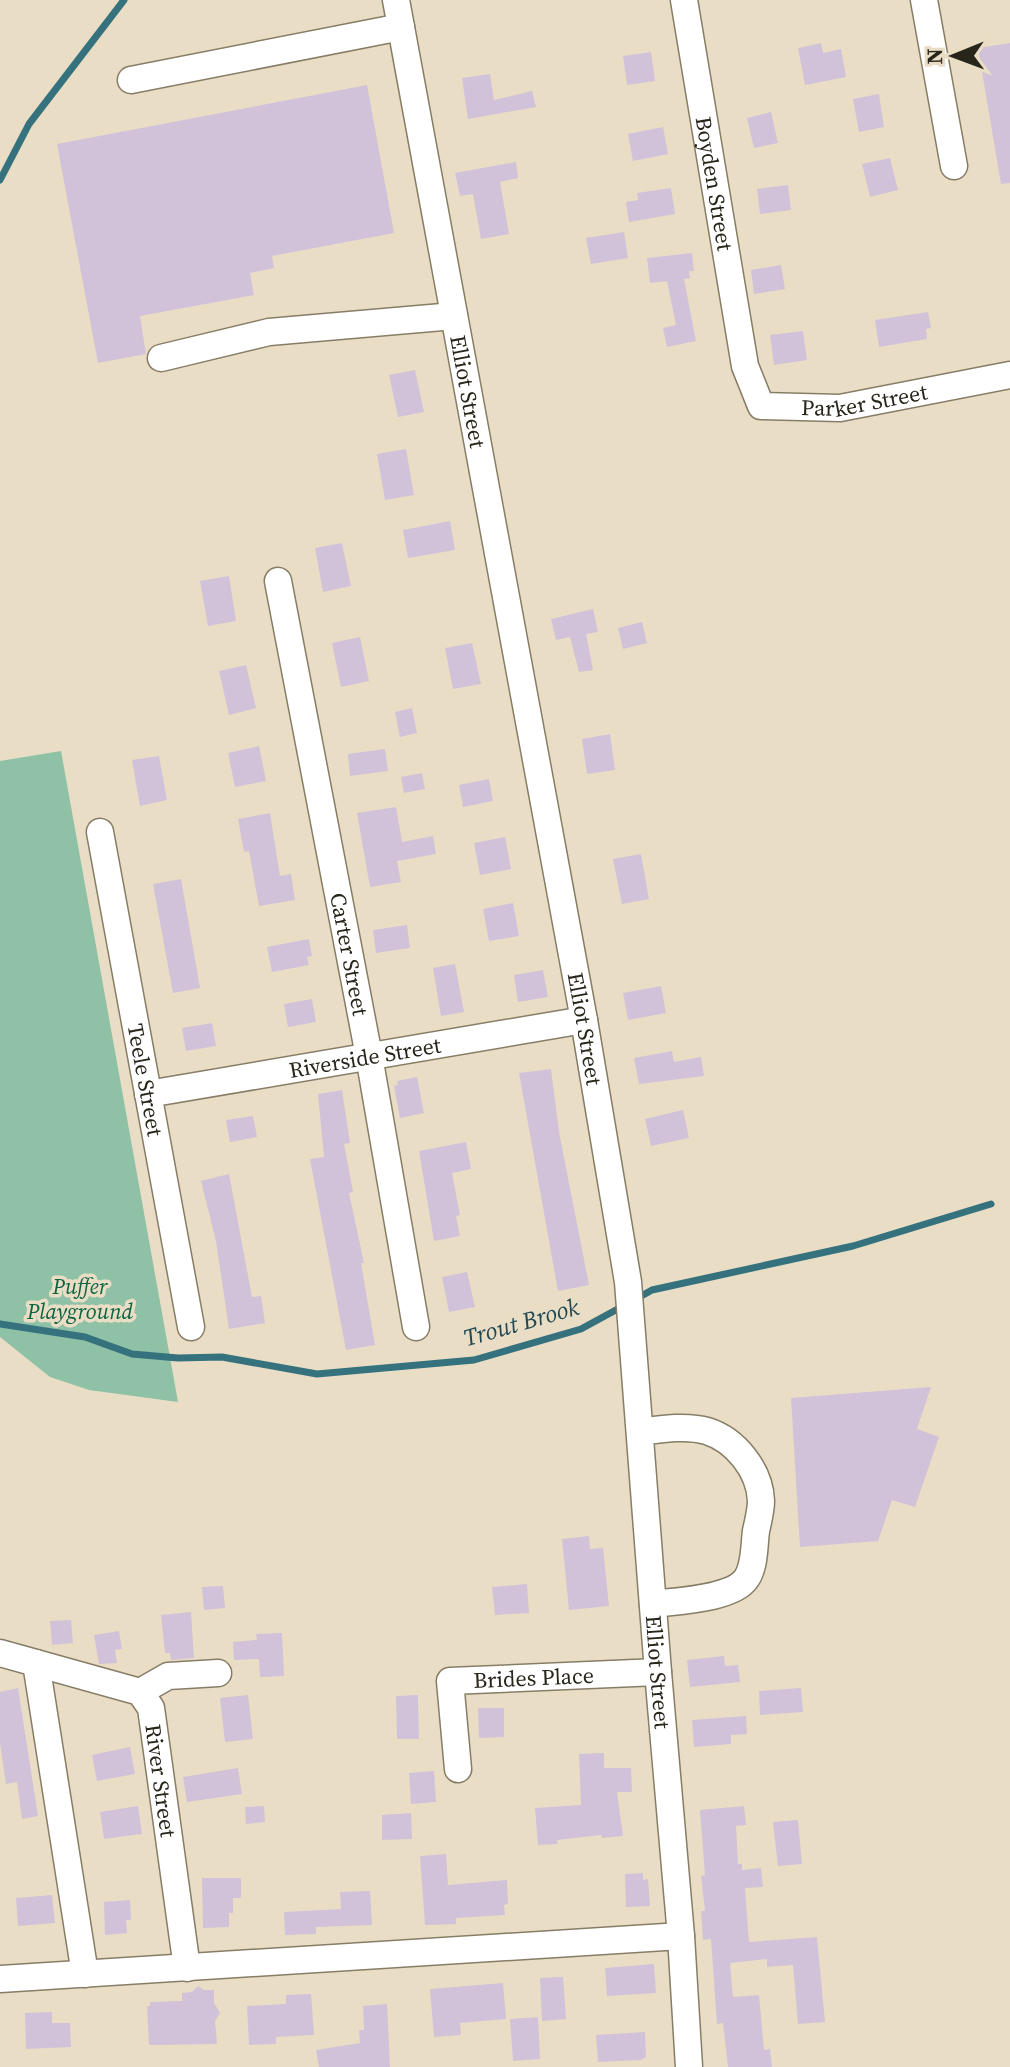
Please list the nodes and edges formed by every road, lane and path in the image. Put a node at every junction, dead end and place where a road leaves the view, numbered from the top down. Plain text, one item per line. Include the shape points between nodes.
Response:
1 (396, 0) edge
2 (684, 0) edge
3 (924, 0) edge
4 (401, 27) junction
5 (131, 80) dead end
6 (954, 166) dead end
7 (454, 316) junction
8 (161, 358) dead end
9 (745, 366) joint
10 (1010, 375) edge
11 (278, 581) dead end
12 (100, 832) dead end
13 (584, 1020) junction
14 (369, 1056) junction
15 (148, 1094) junction
16 (191, 1327) dead end
17 (416, 1327) dead end
18 (640, 1432) junction
19 (653, 1604) junction
20 (0, 1653) edge
21 (36, 1663) junction
22 (658, 1672) junction
23 (218, 1673) dead end
24 (140, 1692) junction
25 (458, 1769) dead end
26 (681, 1936) junction
27 (187, 1968) junction
28 (85, 1974) junction
29 (0, 1979) edge
30 (689, 2067) edge

1 - 4 street, Elliot Street
2 - 9 street, Boyden Street
3 - 6 street
4 - 5 street
4 - 7 street, Elliot Street
7 - 8 street via 269,332
7 - 13 street, Elliot Street
9 - 10 street, Parker Street via 761,406 840,408
11 - 14 street, Carter Street
12 - 15 street, Teele Street
13 - 14 street, Riverside Street
13 - 18 street, Elliot Street via 628,1282
14 - 15 street, Riverside Street
14 - 17 street, Carter Street
15 - 16 street, Teele Street
18 - 19 street, Elliot Street
18 - 19 street via 709,1431 744,1458 757,1478 761,1500 746,1580 704,1598
19 - 22 street, Elliot Street
20 - 21 street, River Street
21 - 24 street, River Street
21 - 28 street
22 - 25 street, Brides Place via 450,1681
22 - 26 street, Elliot Street
23 - 24 street via 168,1676
24 - 27 street, River Street via 151,1708
26 - 27 street
26 - 30 street, Elliot Street
27 - 28 street
28 - 29 street

